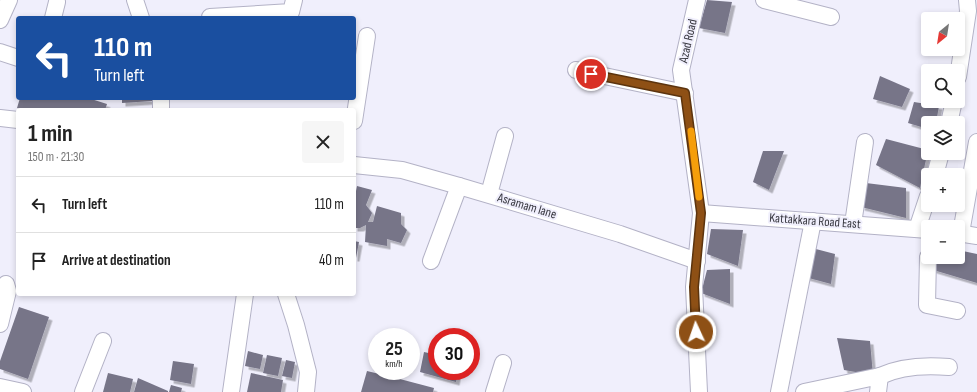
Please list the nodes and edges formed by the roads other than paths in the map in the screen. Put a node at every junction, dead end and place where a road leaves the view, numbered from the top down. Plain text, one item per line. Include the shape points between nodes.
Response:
1 (9, 0) edge
2 (135, 0) edge
3 (294, 0) edge
4 (697, 0) edge
5 (764, 0) edge
6 (967, 0) edge
7 (57, 2) dead end
8 (54, 16) edge
9 (140, 16) edge
10 (226, 16) edge
11 (831, 17) dead end
12 (972, 19) edge
13 (0, 20) edge
14 (367, 36) dead end
15 (0, 52) edge
16 (16, 57) edge
17 (961, 64) edge
18 (576, 70) dead end
19 (685, 93) junction
20 (356, 108) edge
21 (0, 118) edge
22 (16, 120) edge
23 (505, 136) dead end
24 (865, 142) dead end
25 (977, 142) edge
26 (356, 165) edge
27 (459, 186) junction
28 (489, 194) junction
29 (701, 213) junction
30 (962, 220) edge
31 (813, 221) junction
32 (853, 224) junction
33 (921, 229) edge
34 (965, 234) edge
35 (977, 236) edge
36 (431, 261) dead end
37 (696, 261) junction
38 (928, 264) edge
39 (6, 284) dead end
40 (245, 296) edge
41 (287, 296) edge
42 (957, 311) dead end
43 (0, 324) edge
44 (103, 341) dead end
45 (503, 363) dead end
46 (949, 366) dead end
47 (880, 376) junction
48 (83, 392) edge
49 (231, 392) edge
50 (306, 392) edge
51 (494, 392) edge
52 (699, 392) edge
53 (779, 392) edge
54 (804, 392) edge
55 (878, 392) edge

1 - 13 street
2 - 9 street
3 - 10 street via 291,12
4 - 19 street, Azad Road via 681,70
5 - 11 street
6 - 12 street
7 - 8 street
12 - 17 street
14 - 20 street
15 - 16 street
18 - 19 street
19 - 29 street, Azad Road
21 - 22 street
23 - 28 street
24 - 32 street
25 - 30 street
26 - 27 street, Asramam lane via 402,170
27 - 28 street, Asramam lane
27 - 36 street
28 - 37 street, Asramam lane via 620,234
29 - 31 street, Kattakkara Road East
29 - 37 street, Azad Road
31 - 32 street, Kattakkara Road East
31 - 53 street
32 - 33 street, Kattakkara Road East
34 - 35 street
37 - 52 street, Azad Road via 694,287
38 - 42 street via 927,305
39 - 43 street via 8,291
40 - 49 street
41 - 50 street via 308,372
44 - 48 street
45 - 51 street
46 - 47 street via 894,369
47 - 54 street
47 - 55 street

